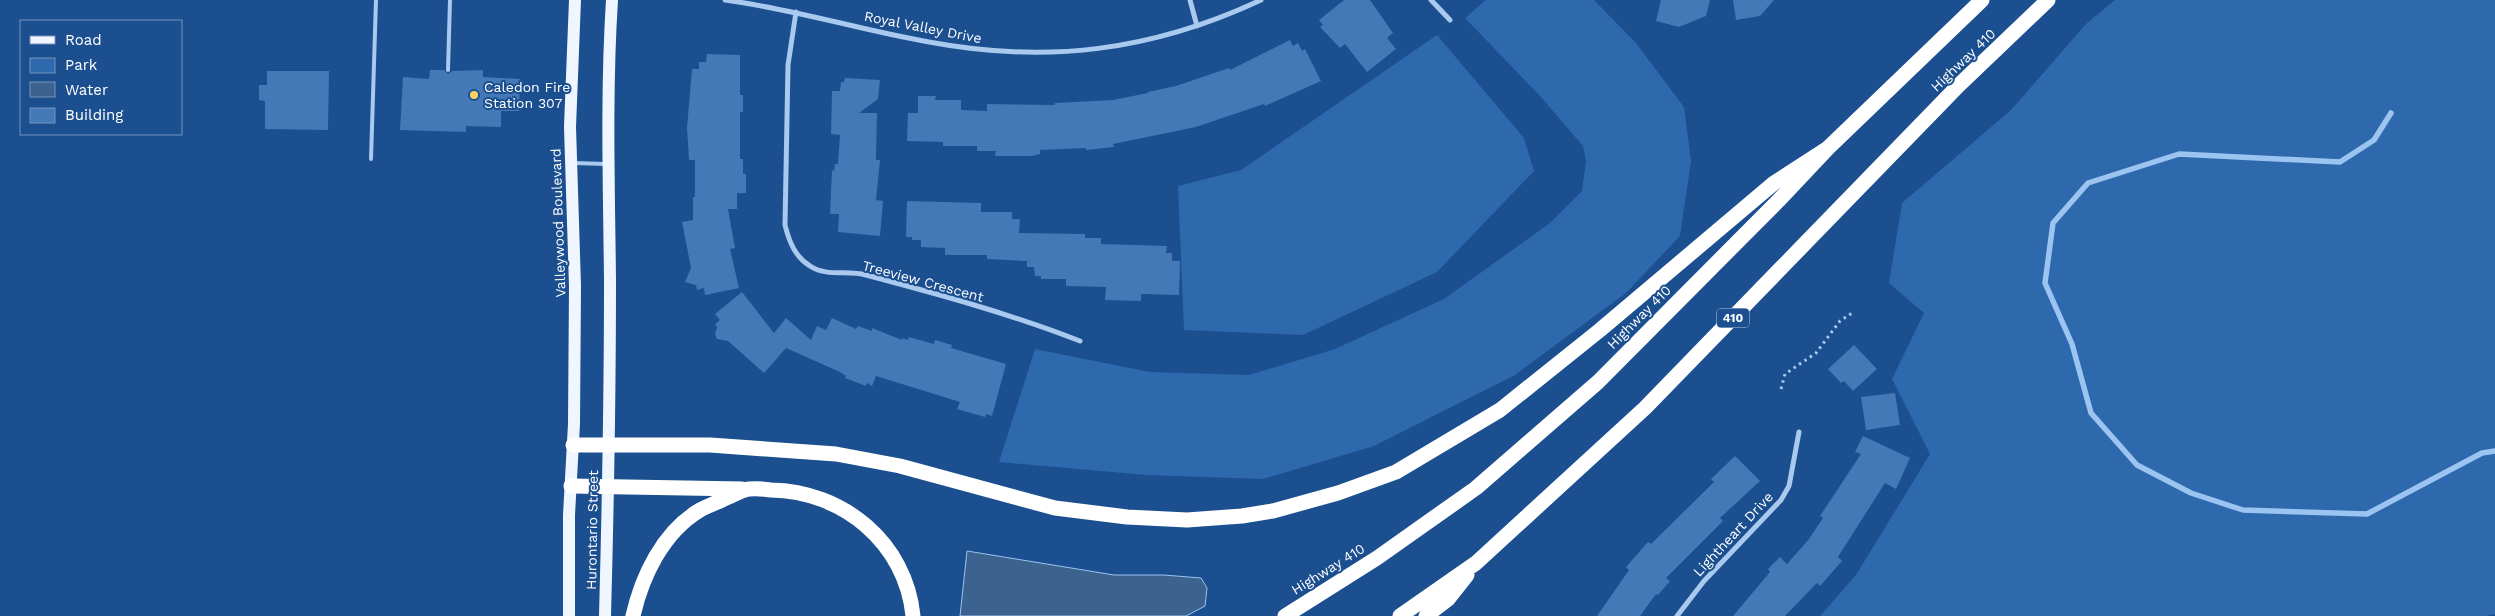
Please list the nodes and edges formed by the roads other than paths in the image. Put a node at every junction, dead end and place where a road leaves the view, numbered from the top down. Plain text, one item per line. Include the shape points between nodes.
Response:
1 (376, 0) edge
2 (450, 0) edge
3 (575, 0) edge
4 (612, 0) edge
5 (725, 0) edge
6 (1190, 0) edge
7 (1261, 0) edge
8 (1431, 0) edge
9 (1982, 0) edge
10 (2048, 0) edge
11 (796, 12) junction
12 (1450, 20) dead end
13 (1197, 26) junction
14 (448, 70) dead end
15 (1828, 148) junction
16 (371, 159) dead end
17 (571, 162) junction
18 (607, 164) junction
19 (1080, 342) dead end
20 (1800, 432) dead end
21 (573, 445) junction
22 (609, 445) junction
23 (571, 486) junction
24 (608, 487) junction
25 (748, 489) junction
26 (1476, 562) junction
27 (570, 616) edge
28 (605, 616) edge
29 (632, 616) edge
30 (913, 616) edge
31 (1285, 616) edge
32 (1400, 616) edge
33 (1426, 616) edge
34 (1677, 616) edge

1 - 16 lane
2 - 14 lane
3 - 17 main road, Valleywood Boulevard
4 - 18 main road
5 - 11 street, Royal Valley Drive
6 - 13 street
7 - 13 street, Royal Valley Drive
8 - 12 street
9 - 15 highway, Highway 410
10 - 26 highway, Highway 410 / 410 via 1959,85 1645,408
11 - 13 street, Royal Valley Drive via 928,42 1027,53 1113,48 1170,36
11 - 19 street, Treeview Crescent via 788,65 785,225 789,242 798,257 810,267 825,272 863,274 1030,322
15 - 22 highway via 1774,183 1500,410 1396,472 1273,511 1187,520 1128,516 1055,508 900,466 836,454 710,445
15 - 31 highway, Highway 410 via 1598,382 1476,488 1377,558
17 - 18 lane
17 - 21 main road, Valleywood Boulevard via 575,286
18 - 22 main road
20 - 34 street, Lightheart Drive via 1789,486 1781,500 1704,581
21 - 22 highway
21 - 23 main road, Hurontario Street
22 - 24 main road, Hurontario Street
23 - 24 highway
23 - 27 main road, Hurontario Street
24 - 25 highway
24 - 28 main road, Hurontario Street
25 - 29 highway via 700,510 677,529 659,550 637,595
25 - 30 highway via 812,494 859,518 890,551 908,588
26 - 32 highway, Highway 410 / 410
26 - 33 highway via 1448,598

